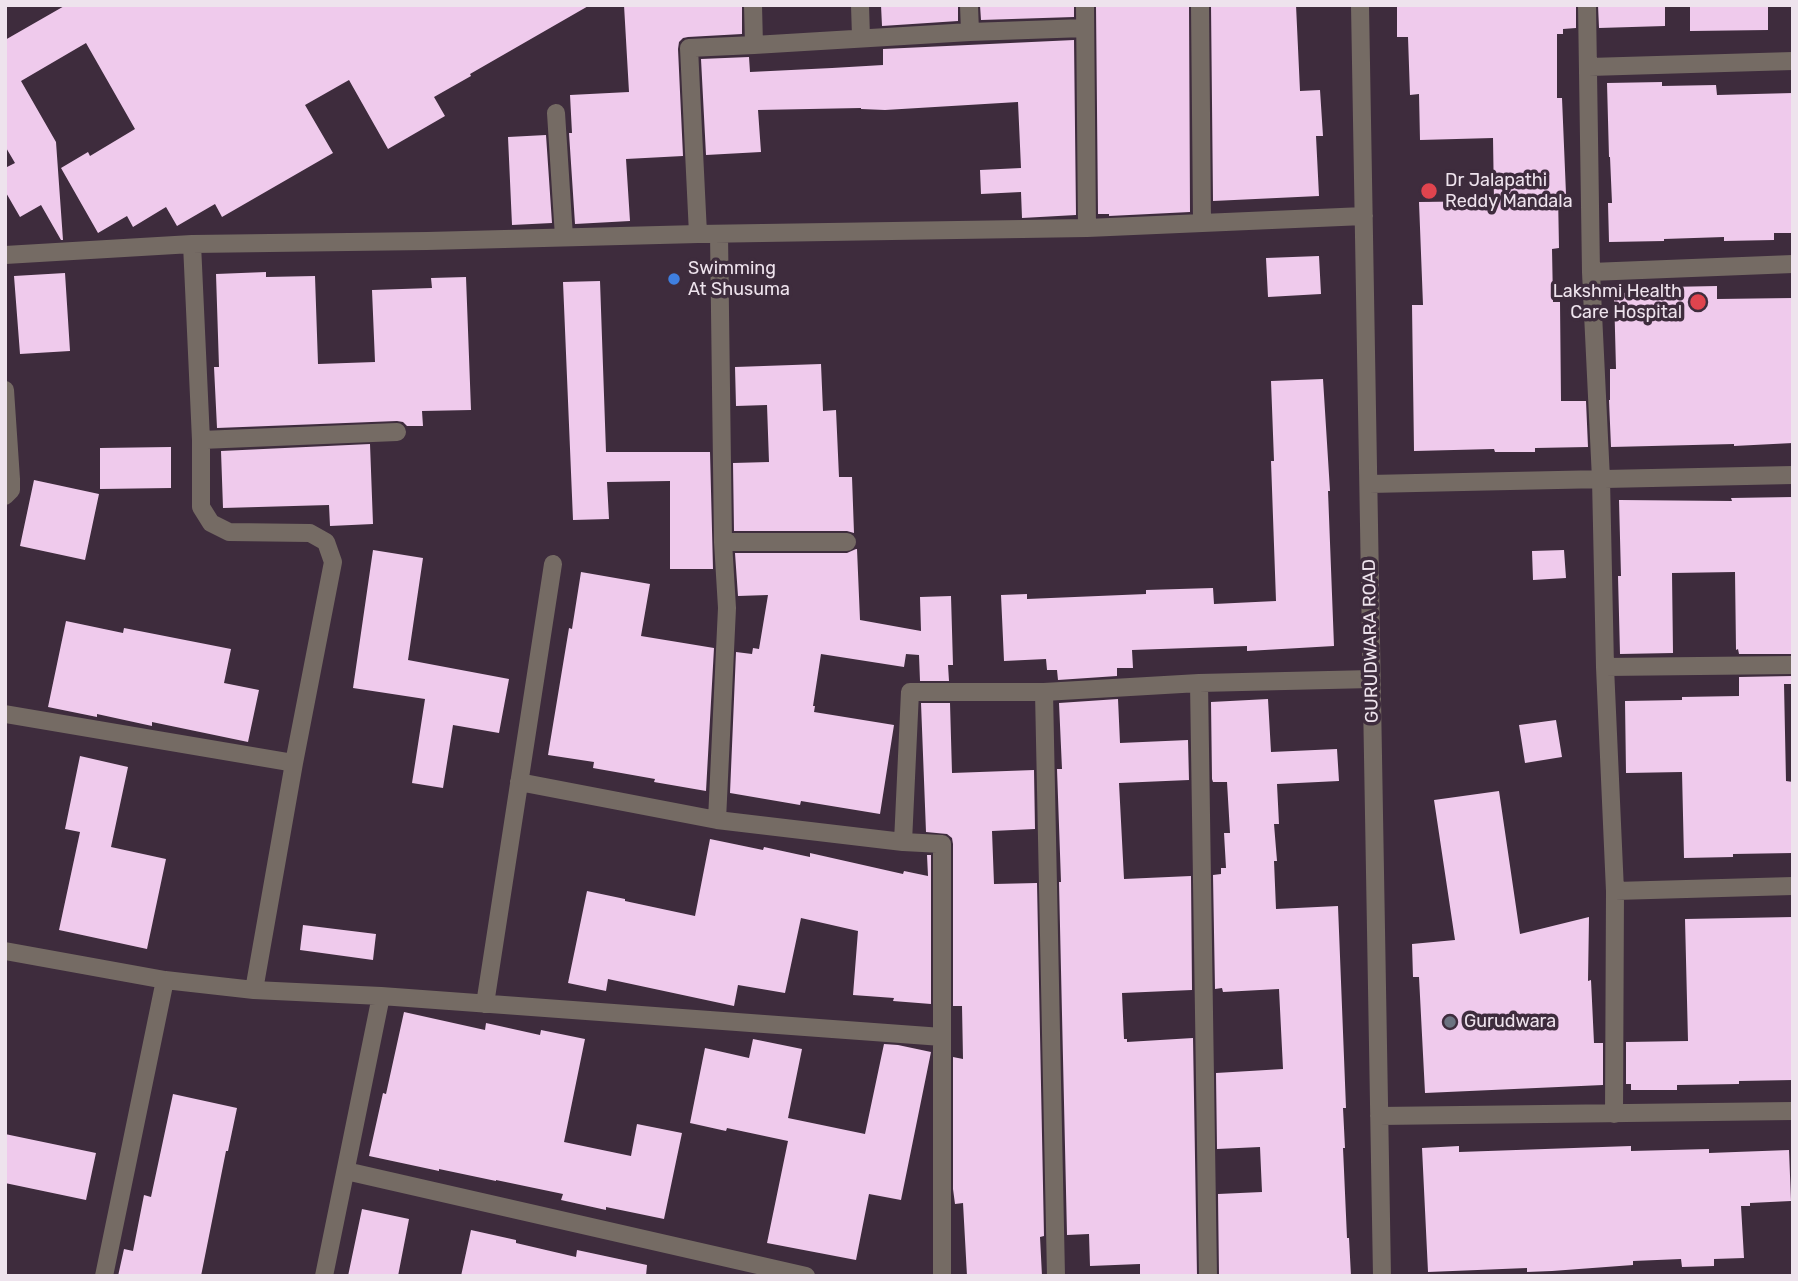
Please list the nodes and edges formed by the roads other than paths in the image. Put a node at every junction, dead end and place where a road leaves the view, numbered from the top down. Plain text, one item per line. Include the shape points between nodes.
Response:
1 (753, 5) edge
2 (860, 5) edge
3 (969, 5) edge
4 (1085, 5) edge
5 (1200, 5) edge
6 (1360, 5) edge
7 (1587, 5) edge
8 (1085, 29) junction
9 (970, 32) junction
10 (861, 37) junction
11 (754, 45) junction
12 (1793, 61) edge
13 (1589, 67) junction
14 (556, 113) dead end
15 (1364, 216) junction
16 (1202, 222) junction
17 (1087, 228) junction
18 (698, 234) junction
19 (719, 234) junction
20 (564, 237) junction
21 (191, 244) junction
22 (5, 255) edge
23 (1793, 264) edge
24 (1591, 272) junction
25 (5, 390) edge
26 (397, 432) dead end
27 (201, 440) junction
28 (1793, 475) edge
29 (1601, 479) junction
30 (1369, 484) junction
31 (5, 496) edge
32 (723, 542) junction
33 (847, 542) dead end
34 (553, 564) dead end
35 (1793, 665) edge
36 (1605, 667) junction
37 (1372, 679) junction
38 (1199, 683) junction
39 (1044, 692) junction
40 (5, 714) edge
41 (294, 763) junction
42 (519, 782) junction
43 (717, 820) junction
44 (903, 842) junction
45 (1793, 886) edge
46 (1615, 891) junction
47 (5, 951) edge
48 (165, 980) junction
49 (254, 990) junction
50 (382, 996) junction
51 (485, 1004) junction
52 (942, 1037) junction
53 (1793, 1111) edge
54 (1614, 1114) junction
55 (1379, 1116) junction
56 (346, 1171) junction
57 (104, 1276) edge
58 (324, 1276) edge
59 (806, 1276) edge
60 (943, 1276) edge
61 (1056, 1276) edge
62 (1208, 1276) edge
63 (1382, 1276) edge

1 - 11 street
2 - 10 street
3 - 9 street
4 - 8 street
5 - 16 street
6 - 15 street, GURUDWARA ROAD
7 - 13 street
8 - 9 street
8 - 17 street
9 - 10 street
10 - 11 street
11 - 18 street via 689,48
12 - 13 street
13 - 24 street
14 - 20 street
15 - 16 street
15 - 30 street, GURUDWARA ROAD
16 - 17 street
17 - 19 street
18 - 19 street
18 - 20 street
19 - 32 street
20 - 21 street
21 - 22 street
21 - 27 street
23 - 24 street
24 - 29 street
25 - 31 street via 11,479 11,490
26 - 27 street
27 - 41 street via 201,507 211,523 229,532 310,533 326,542 333,562
28 - 29 street
29 - 30 street
29 - 36 street
30 - 37 street, GURUDWARA ROAD
32 - 33 street
32 - 43 street via 727,608
34 - 42 street
35 - 36 street
36 - 46 street
37 - 38 street
37 - 55 street, GURUDWARA ROAD
38 - 39 street
38 - 62 street
39 - 44 street via 910,692
39 - 61 street
40 - 41 street
41 - 49 street
42 - 43 street
42 - 51 street
43 - 44 street
44 - 52 street via 942,844
45 - 46 street
46 - 54 street
47 - 48 street
48 - 49 street
48 - 57 street
49 - 50 street
50 - 51 street
50 - 56 street
51 - 52 street
52 - 60 street
53 - 54 street
54 - 55 street
55 - 63 street, GURUDWARA ROAD
56 - 58 street
56 - 59 street

